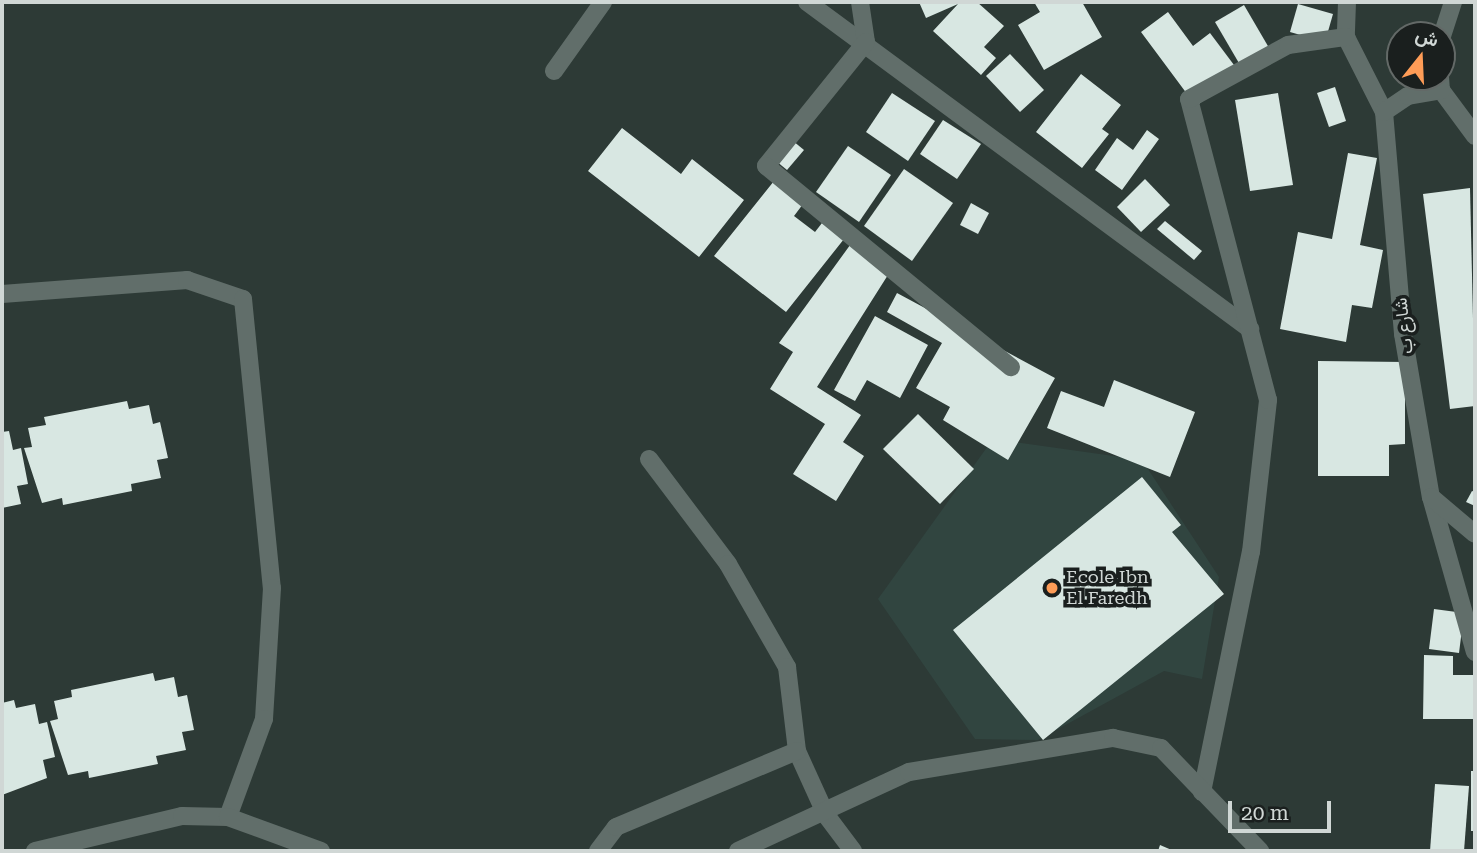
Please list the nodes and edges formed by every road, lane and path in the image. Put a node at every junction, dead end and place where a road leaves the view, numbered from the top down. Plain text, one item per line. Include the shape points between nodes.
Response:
1 (603, 2) edge
2 (807, 2) edge
3 (860, 2) edge
4 (1347, 2) edge
5 (1453, 2) edge
6 (1447, 21) edge
7 (1346, 37) junction
8 (866, 42) junction
9 (554, 71) dead end
10 (1422, 91) edge
11 (1446, 91) edge
12 (1384, 113) junction
13 (1475, 136) edge
14 (2, 294) edge
15 (1250, 329) junction
16 (1011, 367) dead end
17 (649, 459) dead end
18 (1431, 497) junction
19 (1475, 534) edge
20 (1475, 652) edge
21 (797, 751) junction
22 (1202, 792) junction
23 (826, 815) junction
24 (228, 817) junction
25 (35, 851) edge
26 (321, 851) edge
27 (598, 851) edge
28 (738, 851) edge
29 (853, 851) edge
30 (1261, 851) edge

1 - 9 street
2 - 8 street
3 - 8 street
4 - 7 street, شارع ب
5 - 6 street
7 - 12 street, شارع ب
7 - 15 street via 1288,45 1189,99
8 - 15 street
8 - 16 street via 766,166
10 - 12 street
11 - 13 street
12 - 18 street, شارع ب via 1403,334
14 - 24 street via 187,280 243,299 272,588 264,719
15 - 22 street via 1268,400 1251,552
17 - 21 street via 727,564 787,667
18 - 19 street
18 - 20 street, شارع ب
21 - 23 street
21 - 27 street via 616,827
22 - 23 street via 1161,748 1113,738 909,772
22 - 30 street
23 - 28 street
23 - 29 street
24 - 25 street via 182,816
24 - 26 street

